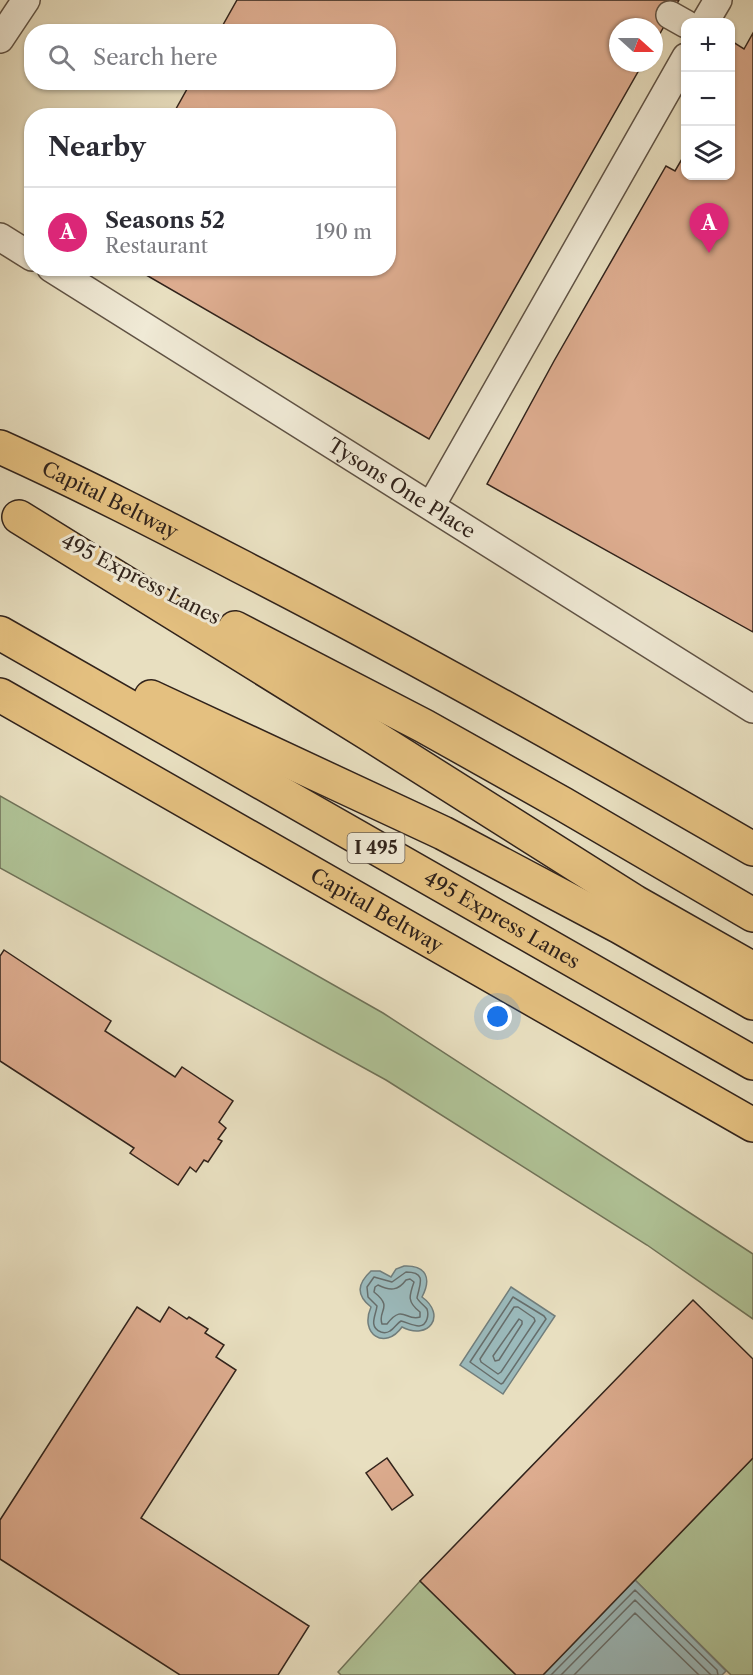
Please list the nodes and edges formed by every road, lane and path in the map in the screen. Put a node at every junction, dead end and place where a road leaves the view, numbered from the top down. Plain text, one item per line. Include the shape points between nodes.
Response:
1 (26, 0) edge
2 (718, 0) edge
3 (707, 18) edge
4 (0, 39) edge
5 (681, 66) edge
6 (0, 237) edge
7 (24, 251) edge
8 (64, 276) edge
9 (0, 439) edge
10 (0, 447) edge
11 (74, 480) junction
12 (431, 506) junction
13 (10, 512) edge
14 (0, 626) edge
15 (0, 633) edge
16 (1, 696) edge
17 (753, 709) edge
18 (607, 764) junction
19 (753, 829) edge
20 (753, 849) edge
21 (753, 915) edge
22 (753, 969) edge
23 (753, 1004) edge
24 (753, 1063) edge
25 (753, 1125) edge

1 - 4 street
2 - 3 street
5 - 12 street
6 - 7 street
8 - 12 street, Tysons One Place
9 - 11 highway
10 - 11 highway, Capital Beltway
11 - 18 highway, Capital Beltway via 350,622
12 - 17 street, Tysons One Place
13 - 21 highway, 495 Express Lanes via 424,726
13 - 22 highway via 635,902
14 - 23 highway via 443,833 620,927
15 - 24 highway, 495 Express Lanes / I 495
16 - 25 highway, Capital Beltway / I 495
18 - 19 highway
18 - 20 highway, Capital Beltway

